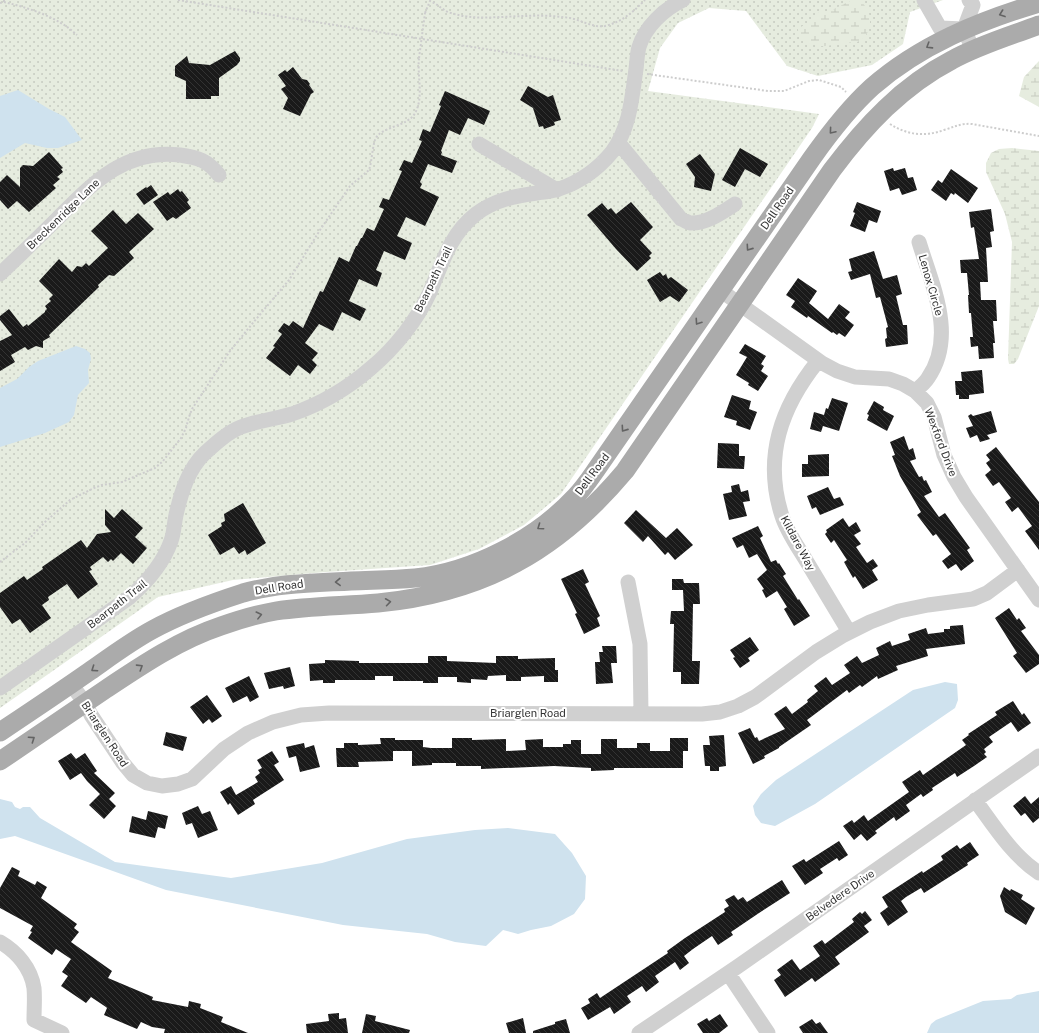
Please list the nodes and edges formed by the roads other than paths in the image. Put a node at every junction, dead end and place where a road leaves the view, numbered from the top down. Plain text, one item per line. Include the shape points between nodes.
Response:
1 (683, 0) edge
2 (924, 0) edge
3 (969, 0) edge
4 (1039, 3) edge
5 (1039, 25) edge
6 (964, 29) junction
7 (973, 50) junction
8 (618, 142) junction
9 (479, 144) dead end
10 (219, 175) dead end
11 (557, 190) junction
12 (735, 204) dead end
13 (919, 242) dead end
14 (0, 274) edge
15 (720, 290) junction
16 (740, 304) junction
17 (818, 361) junction
18 (915, 391) junction
19 (1018, 570) junction
20 (628, 582) dead end
21 (1039, 600) edge
22 (849, 632) junction
23 (72, 684) junction
24 (0, 688) edge
25 (85, 703) junction
26 (641, 714) junction
27 (0, 732) edge
28 (1039, 756) edge
29 (0, 761) edge
30 (975, 800) junction
31 (1039, 873) edge
32 (0, 942) edge
33 (728, 973) junction
34 (62, 1033) edge
35 (639, 1033) edge
36 (768, 1033) edge

1 - 8 street, Bearpath Trail via 662,13 649,28 639,47 631,103 625,129
2 - 6 street via 940,28
3 - 6 street via 973,5
4 -> 6 main road, Dell Road
5 - 7 main road, Dell Road
6 - 7 street
6 -> 15 main road, Dell Road via 909,59 871,88 852,108 824,140
7 - 16 main road, Dell Road via 915,83 899,95 859,135
8 - 11 street, Bearpath Trail via 598,168
8 - 12 street via 681,219 690,223 704,220
9 - 11 street
10 - 14 street, Breckenridge Lane via 204,160 194,157 149,155 128,162 108,172 90,187
11 - 24 street, Bearpath Trail via 513,196 494,203 476,214 449,246 429,294 394,346 348,387 291,414 239,428 203,455 181,494 172,540 162,562 148,581 130,597
13 - 18 street, Lenox Circle via 939,308 942,344 928,378
15 - 16 street, Wexford Drive
15 -> 23 main road, Dell Road via 576,496 559,513 517,543 499,553 445,573 416,578 288,584 245,593 208,605 152,630
16 - 17 street, Wexford Drive
25 -> 16 main road, Dell Road via 168,649 220,626 275,611 422,597 468,585 534,554 585,515 610,490
17 - 18 street, Wexford Drive via 855,377 889,379
17 - 22 street, Kildare Way via 786,411 778,436 774,463 776,491 782,517 794,541
18 - 19 street, Wexford Drive via 927,403 934,417 944,455 954,477
19 - 21 street, Wexford Drive
19 - 22 street, Briarglen Road via 987,593 973,599 899,611
20 - 26 street via 640,644
22 - 26 street, Briarglen Road via 738,706 702,714
23 - 25 street, Briarglen Road
23 - 27 main road, Dell Road
25 - 26 street, Briarglen Road via 133,775 147,783 162,786 192,779 224,749 248,733 273,722 301,715
29 -> 25 main road, Dell Road
28 - 30 street, Belvedere Drive
30 - 31 street via 1008,845
30 - 33 street, Belvedere Drive
32 - 34 street via 11,949 26,966 34,987 34,1020
33 - 35 street, Belvedere Drive
33 - 36 street

